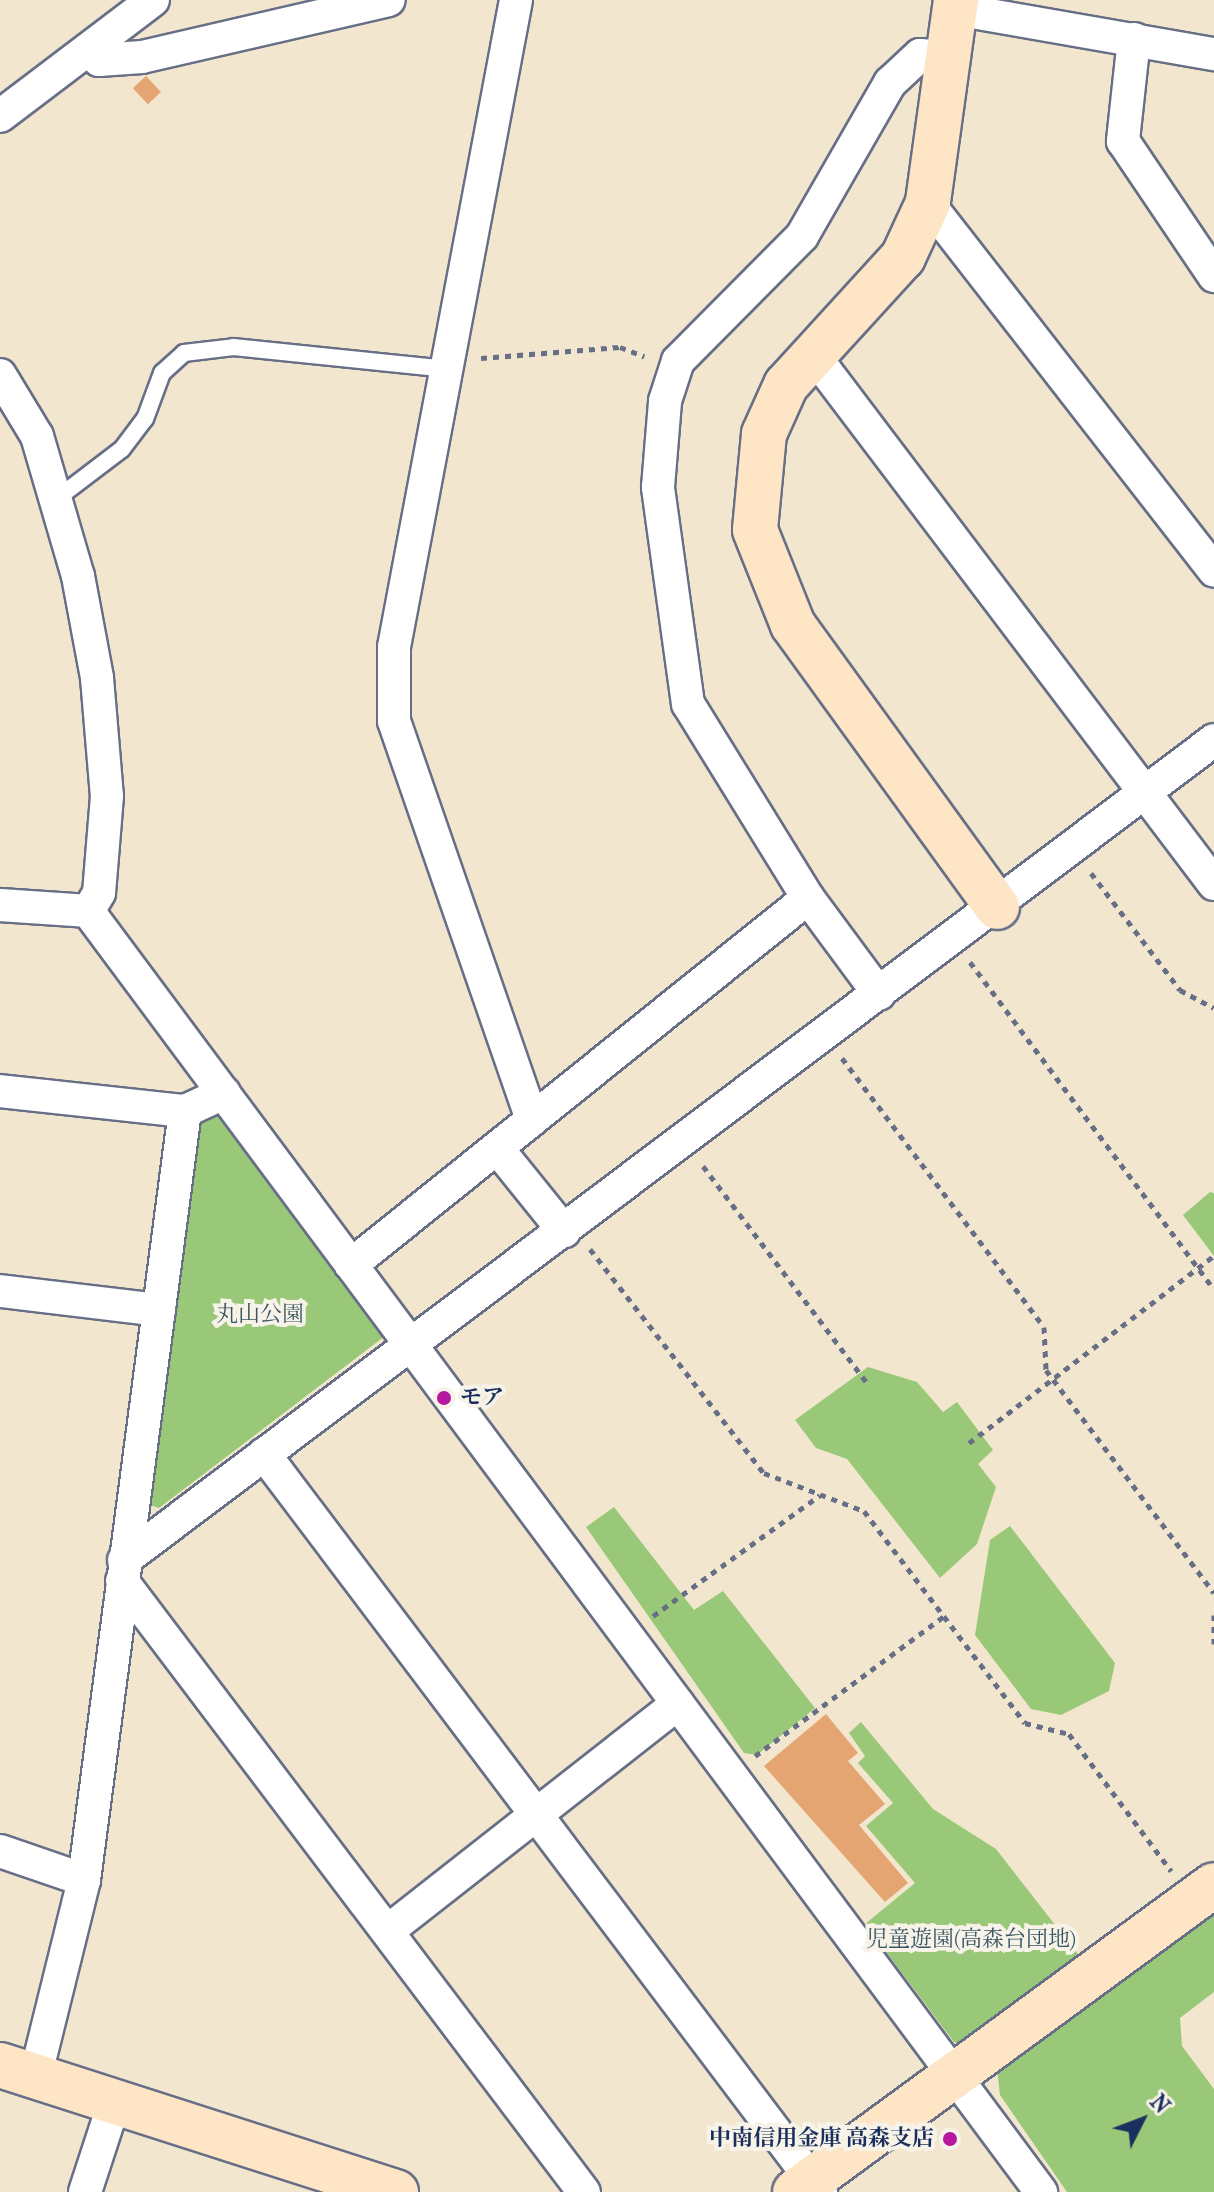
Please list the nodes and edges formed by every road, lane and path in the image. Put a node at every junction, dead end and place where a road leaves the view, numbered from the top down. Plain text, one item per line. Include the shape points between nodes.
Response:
1 (153, 0) edge
2 (388, 0) edge
3 (516, 0) edge
4 (956, 5) edge
5 (1134, 39) junction
6 (88, 50) junction
7 (1214, 54) edge
8 (947, 57) junction
9 (0, 116) edge
10 (928, 203) junction
11 (1214, 276) edge
12 (812, 353) junction
13 (448, 364) junction
14 (651, 370) dead end
15 (0, 375) edge
16 (55, 500) junction
17 (1214, 571) edge
18 (1214, 740) edge
19 (1147, 794) junction
20 (1073, 850) junction
21 (1214, 884) edge
22 (808, 898) junction
23 (0, 905) edge
24 (997, 907) junction
25 (88, 911) junction
26 (953, 939) junction
27 (879, 994) junction
28 (1214, 1008) edge
29 (825, 1035) junction
30 (0, 1091) edge
31 (224, 1093) junction
32 (185, 1111) junction
33 (532, 1120) junction
34 (683, 1140) junction
35 (497, 1148) junction
36 (567, 1227) junction
37 (1214, 1256) edge
38 (351, 1265) junction
39 (1198, 1268) junction
40 (1214, 1289) edge
41 (0, 1291) edge
42 (159, 1310) junction
43 (410, 1344) junction
44 (1053, 1379) junction
45 (868, 1384) dead end
46 (969, 1443) dead end
47 (264, 1454) junction
48 (820, 1494) junction
49 (123, 1571) junction
50 (1214, 1593) edge
51 (1214, 1615) edge
52 (944, 1616) junction
53 (627, 1635) junction
54 (1214, 1644) edge
55 (678, 1703) junction
56 (730, 1774) junction
57 (536, 1814) junction
58 (0, 1851) edge
59 (84, 1880) junction
60 (1204, 1893) edge
61 (389, 1930) junction
62 (18, 2071) edge
63 (955, 2075) junction
64 (115, 2100) junction
65 (809, 2188) edge
66 (85, 2192) edge
67 (396, 2192) edge
68 (584, 2192) edge
69 (1041, 2192) edge

1 - 6 street
2 - 6 street via 142,57 99,60
3 - 13 street
4 - 5 street
4 - 8 street
5 - 7 street
5 - 11 street via 1123,141
6 - 9 street
8 - 10 street
8 - 22 street via 920,55 890,83 802,236 678,361 665,401 658,487 688,704
10 - 12 street via 903,257
10 - 17 street
12 - 19 street
12 - 24 street via 764,434 755,530 793,625
13 - 14 path via 620,347 643,354
13 - 16 lane via 234,347 184,353 162,373 145,419 122,449
13 - 33 street via 394,647 394,721
15 - 16 street via 37,436
16 - 25 street via 97,678 107,796 99,893
18 - 19 street
19 - 20 street
19 - 21 street
20 - 24 street
20 - 28 path via 1180,990
22 - 27 street
22 - 33 street
23 - 25 street
24 - 26 street
25 - 31 street
26 - 27 street
26 - 39 path
27 - 29 street
29 - 34 street
29 - 44 path via 1044,1327
30 - 32 street
31 - 32 street
31 - 38 street
32 - 42 street
33 - 35 street
34 - 36 street
34 - 45 path
35 - 36 street
35 - 38 street
36 - 43 street
36 - 48 path via 764,1473
37 - 39 path
38 - 43 street
39 - 40 path
39 - 44 path
41 - 42 street
42 - 49 street
43 - 47 street
43 - 53 street
44 - 46 path
44 - 50 path
47 - 49 street
47 - 57 street
48 - 52 path via 864,1511
48 - 53 path
49 - 59 street
49 - 61 street
51 - 54 path
52 - 56 path
52 - 60 path via 1025,1723 1069,1734
53 - 55 street
55 - 56 street
55 - 57 street
56 - 63 street
57 - 61 street
57 - 65 street
58 - 59 street
59 - 62 street
60 - 63 street
61 - 68 street
62 - 64 street
63 - 65 street
63 - 69 street
64 - 66 street
64 - 67 street

